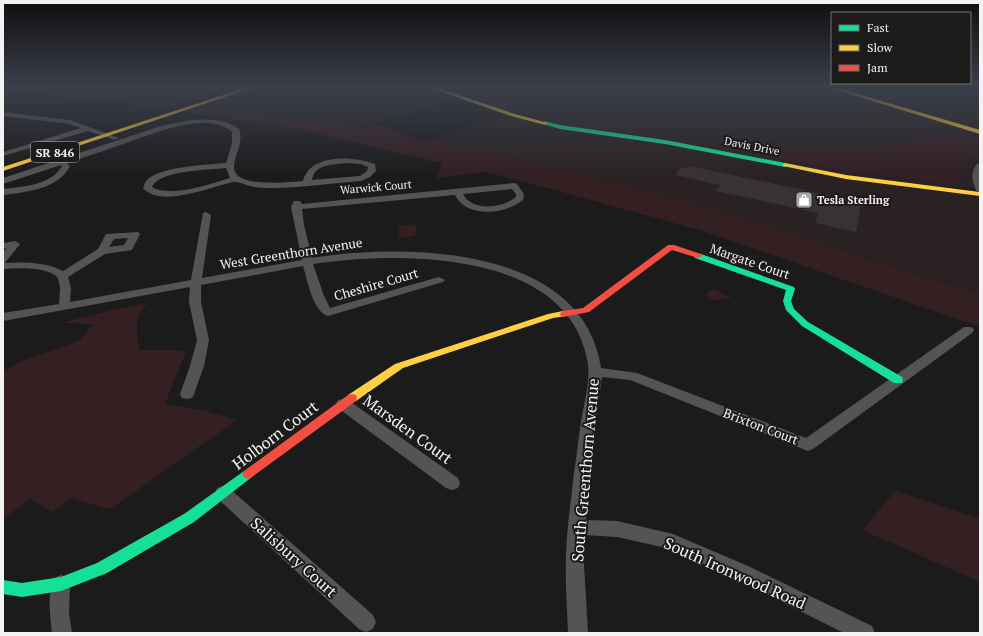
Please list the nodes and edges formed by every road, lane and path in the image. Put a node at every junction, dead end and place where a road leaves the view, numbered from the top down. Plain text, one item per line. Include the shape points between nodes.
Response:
1 (21, 117) edge
2 (134, 117) edge
3 (163, 117) edge
4 (520, 117) edge
5 (929, 117) edge
6 (90, 130) junction
7 (980, 132) edge
8 (108, 135) junction
9 (125, 141) junction
10 (3, 154) edge
11 (3, 160) edge
12 (62, 162) junction
13 (230, 166) junction
14 (980, 166) edge
15 (3, 169) edge
16 (235, 179) junction
17 (3, 181) edge
18 (307, 183) junction
19 (980, 190) edge
20 (3, 192) edge
21 (458, 192) junction
22 (980, 194) edge
23 (206, 215) dead end
24 (3, 246) edge
25 (102, 251) dead end
26 (3, 260) edge
27 (308, 262) junction
28 (3, 266) edge
29 (62, 276) junction
30 (439, 280) dead end
31 (196, 283) junction
32 (64, 307) junction
33 (571, 313) junction
34 (3, 317) edge
35 (968, 330) dead end
36 (595, 372) junction
37 (898, 380) junction
38 (187, 394) dead end
39 (342, 404) junction
40 (452, 483) dead end
41 (223, 493) junction
42 (577, 527) junction
43 (61, 584) junction
44 (3, 587) edge
45 (366, 622) dead end
46 (62, 633) edge
47 (578, 633) edge
48 (865, 633) edge

1 - 6 street via 70,122
2 - 6 main road, SR 846
3 - 8 main road, SR 846
4 - 22 main road, Davis Drive via 560,127 665,142 846,177
5 - 7 main road
6 - 8 street
6 - 10 street
6 - 11 main road, SR 846
8 - 9 street
8 - 15 main road, SR 846
9 - 12 street
9 - 13 street via 176,124 204,122 226,125 236,131 237,145
12 - 17 street
12 - 20 street via 66,168 57,178 34,187
13 - 16 street via 230,173
13 - 16 street via 167,174 151,180 147,188 156,193 167,193
14 - 19 street via 975,178
16 - 18 street via 266,185
18 - 18 street via 310,171 324,164 362,162 370,164 372,169 369,175 361,178
21 - 21 street, Warwick Court via 466,203 482,208 508,206 516,202 520,196 514,186
21 - 27 street, Warwick Court via 297,205
23 - 31 street
24 - 26 street via 15,244
25 - 29 street
27 - 30 street, Cheshire Court via 323,307 328,312
27 - 31 street, West Greenthorn Avenue
27 - 33 street, West Greenthorn Avenue via 353,255 396,253 469,260 533,282 549,291
28 - 29 street via 34,266
29 - 32 street via 65,287
31 - 32 street, West Greenthorn Avenue
31 - 38 street via 195,302 203,340 198,366
32 - 34 street, West Greenthorn Avenue
33 - 36 street, South Greenthorn Avenue via 586,336
33 - 37 main road, Margate Court via 586,310 671,248 791,289 788,306 805,324
33 - 39 main road, Holborn Court via 551,316 399,366
35 - 37 street, Brixton Court
36 - 37 street, Brixton Court via 632,376 808,445
36 - 42 street, South Greenthorn Avenue via 596,382 588,419
39 - 40 street, Marsden Court
39 - 41 main road, Holborn Court
41 - 43 main road, Holborn Court via 189,518 146,544 102,568
41 - 45 street, Salisbury Court
42 - 47 street, South Greenthorn Avenue via 575,556
42 - 48 street, South Ironwood Road via 617,529 673,542 741,572
43 - 44 main road, Holborn Court via 22,590
43 - 46 street via 59,613

